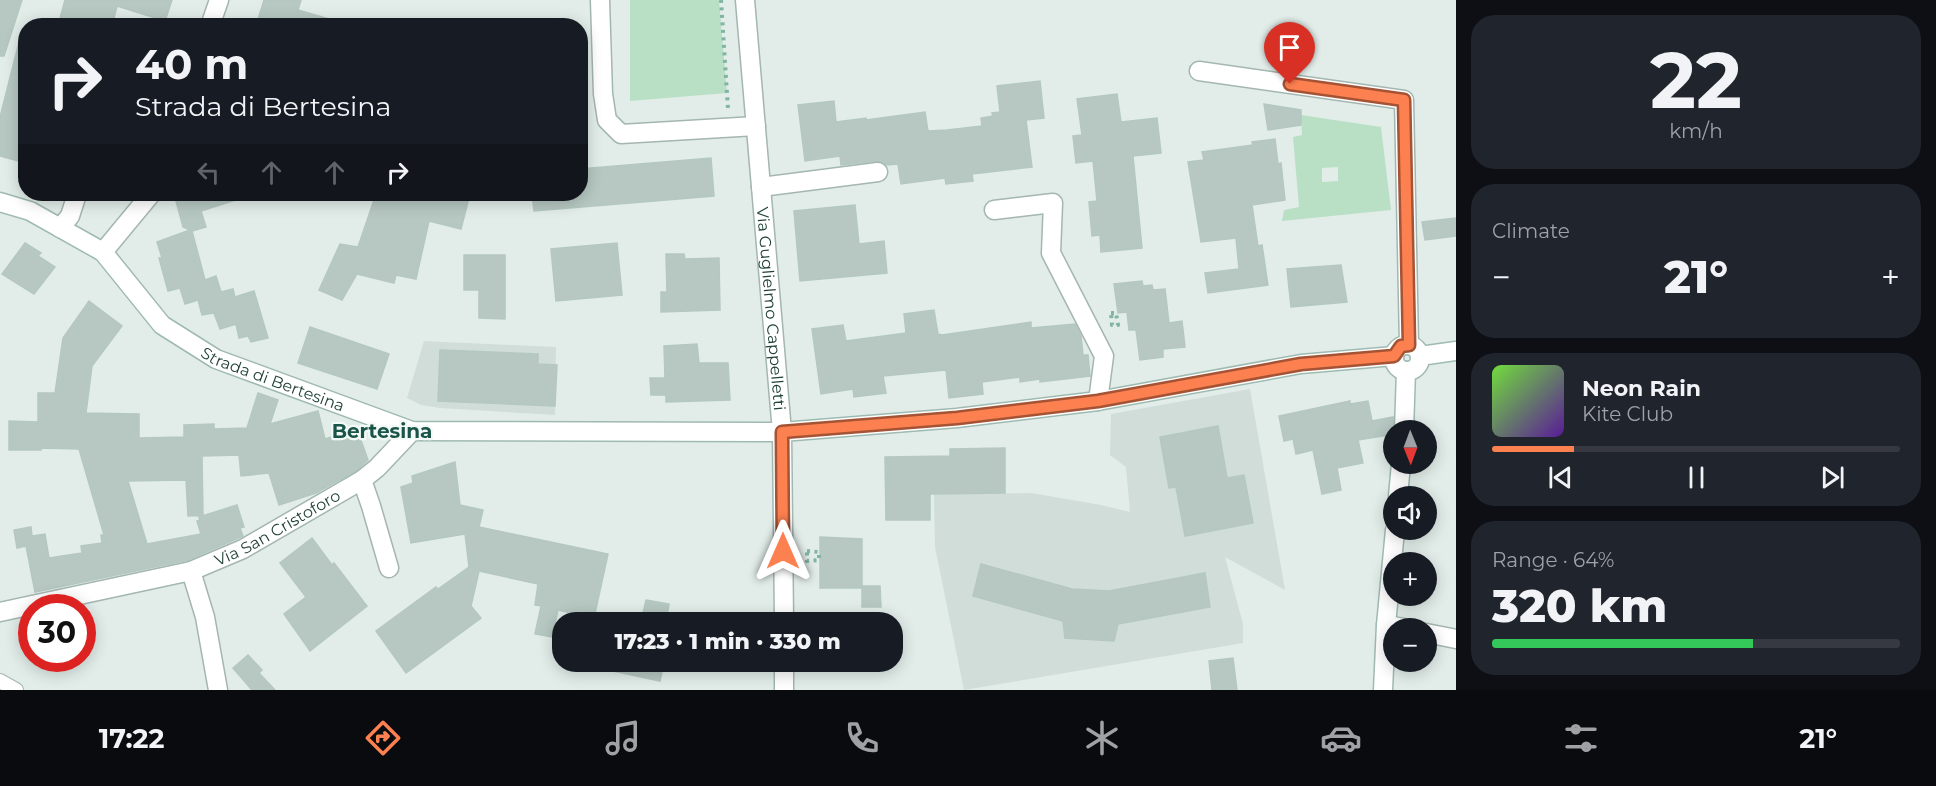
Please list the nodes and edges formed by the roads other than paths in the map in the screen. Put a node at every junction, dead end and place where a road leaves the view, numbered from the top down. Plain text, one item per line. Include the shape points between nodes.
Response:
1 (219, 0) edge
2 (600, 0) edge
3 (745, 0) edge
4 (213, 18) edge
5 (1199, 71) dead end
6 (756, 126) junction
7 (878, 172) dead end
8 (761, 187) junction
9 (75, 201) edge
10 (145, 201) edge
11 (0, 202) edge
12 (994, 210) dead end
13 (60, 228) junction
14 (103, 252) junction
15 (1414, 350) junction
16 (1456, 351) edge
17 (1394, 356) junction
18 (1406, 371) junction
19 (1098, 401) junction
20 (1404, 420) edge
21 (412, 430) junction
22 (782, 432) junction
23 (362, 480) junction
24 (1395, 540) edge
25 (389, 568) dead end
26 (191, 572) junction
27 (0, 612) edge
28 (784, 612) edge
29 (1395, 618) edge
30 (1437, 635) edge
31 (1456, 639) edge
32 (784, 672) edge
33 (1386, 672) edge
34 (0, 681) edge
35 (16, 690) edge
36 (218, 690) edge
37 (784, 690) edge
38 (1383, 690) edge

1 - 4 street
2 - 6 street via 607,120 621,134
3 - 6 street, Via Guglielmo Cappelletti
5 - 15 street via 1404,100
6 - 8 street, Via Guglielmo Cappelletti
7 - 8 street, Via Guglielmo Cappelletti
8 - 22 street, Via Guglielmo Cappelletti
9 - 13 street via 70,216
10 - 14 street
11 - 13 street, Strada di Bertesina via 30,211
12 - 19 street via 1053,203 1051,253 1104,356
13 - 14 street, Strada di Bertesina
14 - 21 street, Strada di Bertesina via 162,325 216,359
15 - 16 street
15 - 17 street via 1401,346
15 - 18 street via 1417,367
17 - 18 street via 1398,368
17 - 19 street, Strada di Bertesina via 1301,364
18 - 20 street
19 - 22 street, Strada di Bertesina via 957,418
21 - 22 street, Strada di Bertesina
21 - 23 street, Via San Cristoforo
22 - 28 street
23 - 25 street, Via San Cristoforo
23 - 26 street, Via San Cristoforo via 243,549
24 - 29 street
26 - 27 street, Via San Cristoforo
26 - 36 street via 205,617
30 - 31 street
32 - 37 street
33 - 38 street
34 - 35 lane

